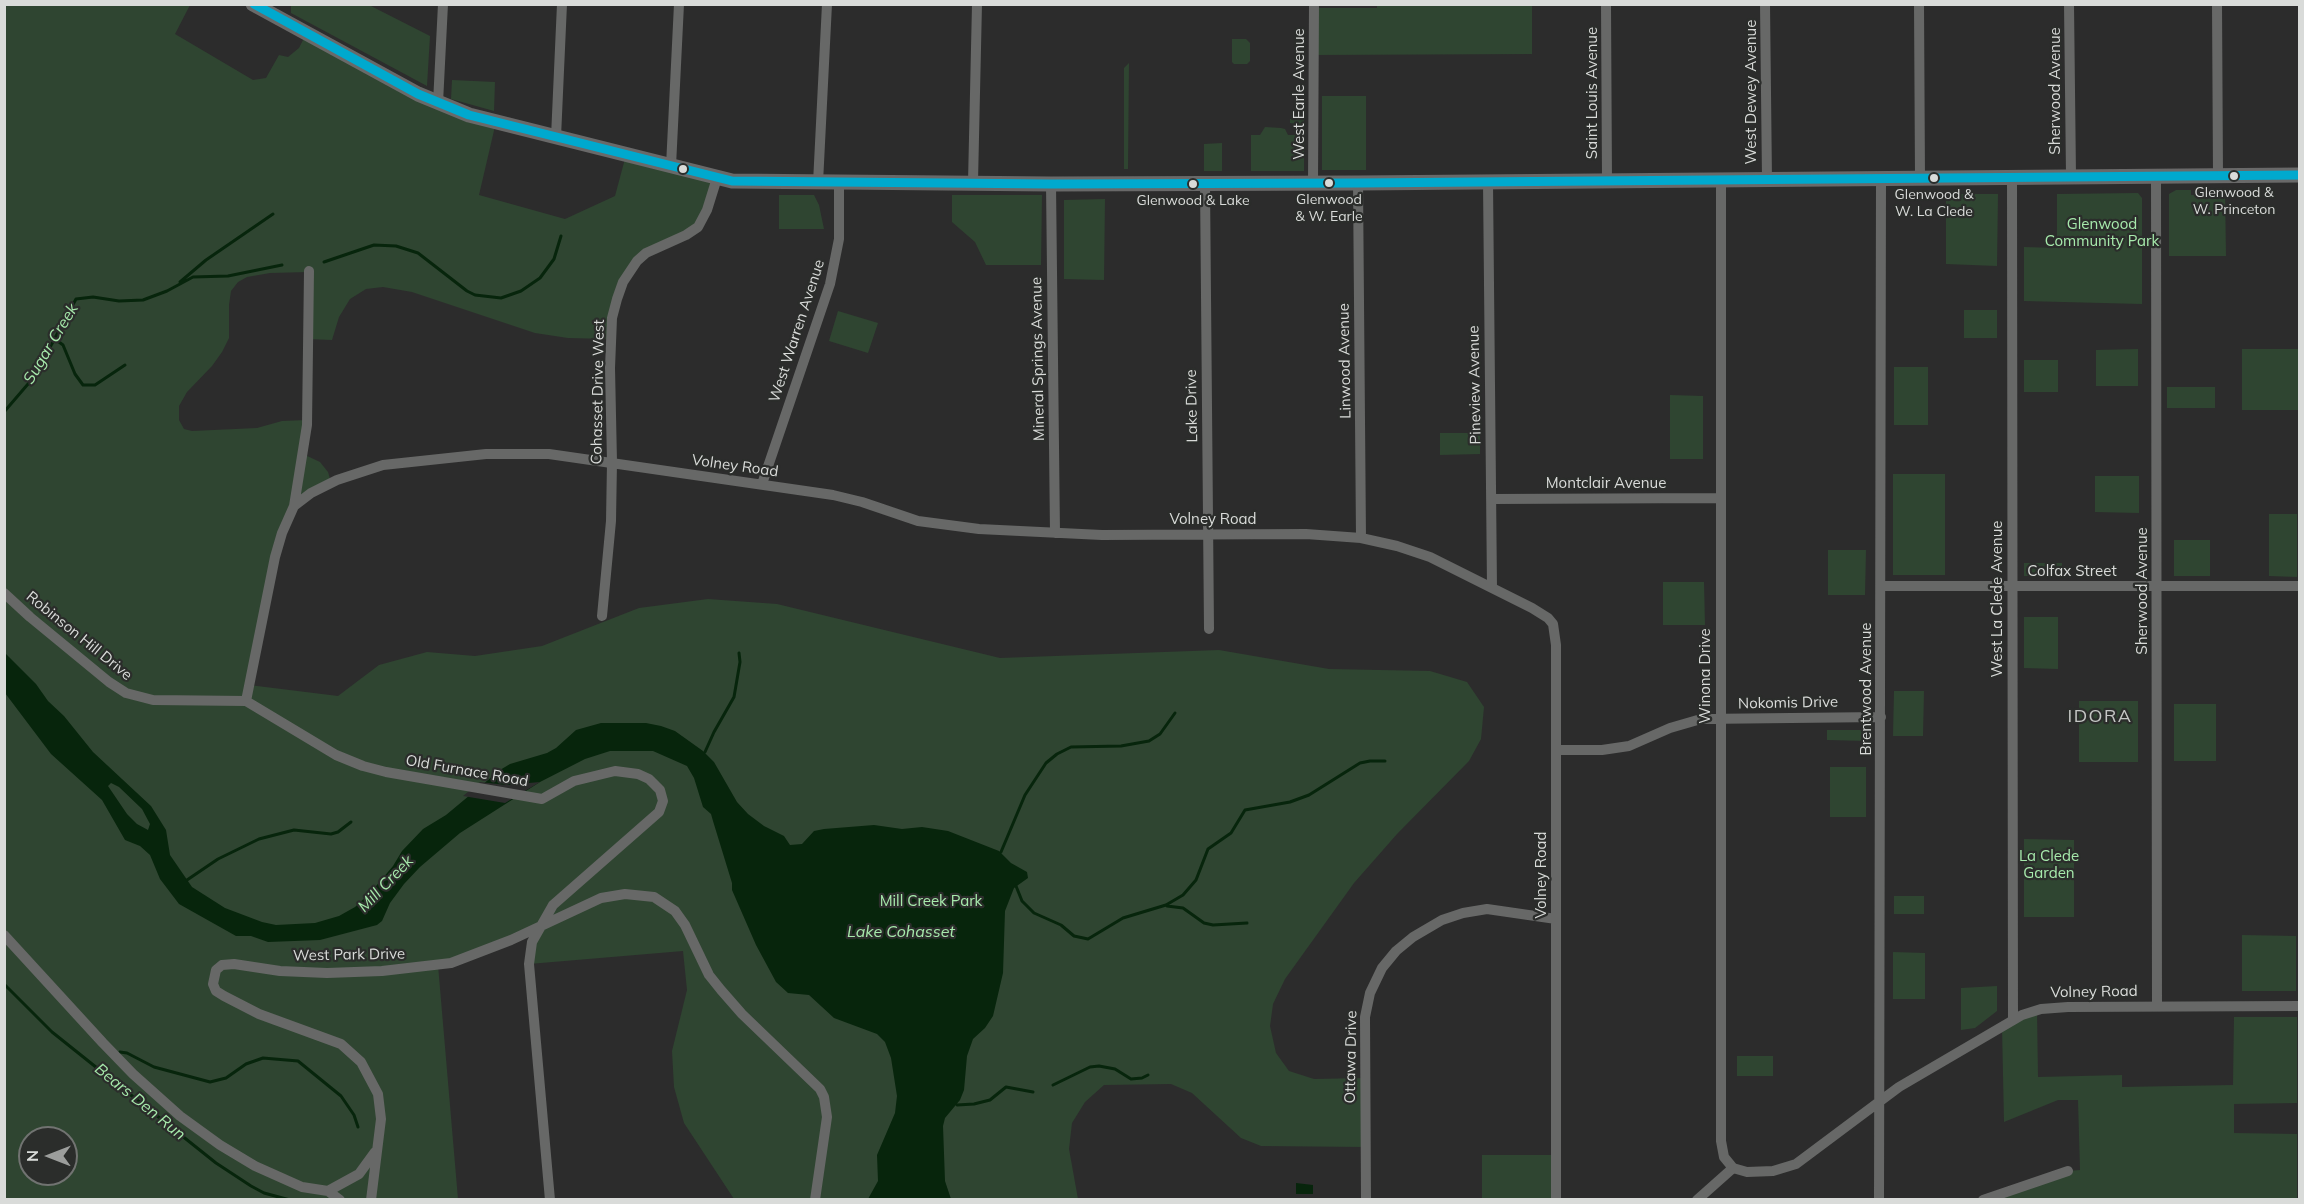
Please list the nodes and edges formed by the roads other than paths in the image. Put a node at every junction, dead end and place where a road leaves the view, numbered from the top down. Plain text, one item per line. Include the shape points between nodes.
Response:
1 (253, 4) edge
2 (443, 4) edge
3 (562, 4) edge
4 (679, 4) edge
5 (826, 4) edge
6 (977, 4) edge
7 (1314, 4) edge
8 (1606, 4) edge
9 (1765, 4) edge
10 (1919, 4) edge
11 (2069, 4) edge
12 (2217, 4) edge
13 (438, 103) junction
14 (556, 137) junction
15 (671, 166) junction
16 (2218, 175) junction
17 (2300, 175) edge
18 (2071, 176) junction
19 (2156, 176) junction
20 (2012, 177) junction
21 (717, 178) junction
22 (1881, 178) junction
23 (1920, 178) junction
24 (1767, 180) junction
25 (1607, 181) junction
26 (1720, 181) junction
27 (973, 182) junction
28 (1488, 182) junction
29 (818, 183) junction
30 (839, 183) junction
31 (1313, 183) junction
32 (1358, 183) junction
33 (1051, 184) junction
34 (1205, 184) junction
35 (309, 272) dead end
36 (612, 462) junction
37 (762, 484) junction
38 (1720, 498) junction
39 (1492, 499) junction
40 (294, 506) junction
41 (1055, 533) junction
42 (1209, 534) junction
43 (1361, 538) junction
44 (1881, 586) junction
45 (2012, 586) junction
46 (2157, 586) junction
47 (2300, 586) edge
48 (1492, 588) junction
49 (4, 593) edge
50 (602, 616) dead end
51 (1209, 629) dead end
52 (246, 701) junction
53 (1881, 717) junction
54 (1720, 719) junction
55 (1557, 750) junction
56 (1556, 919) junction
57 (540, 927) junction
58 (4, 935) edge
59 (9, 945) edge
60 (2157, 1006) junction
61 (2300, 1006) edge
62 (2013, 1020) junction
63 (1881, 1100) junction
64 (376, 1150) junction
65 (1733, 1168) junction
66 (2068, 1171) dead end
67 (328, 1191) junction
68 (340, 1200) edge
69 (371, 1200) edge
70 (549, 1200) edge
71 (815, 1200) edge
72 (1366, 1200) edge
73 (1556, 1200) edge
74 (1696, 1200) edge
75 (1880, 1200) edge
76 (1983, 1200) edge

1 - 13 main road
2 - 13 street
3 - 14 street
4 - 15 street
5 - 29 street
6 - 27 street
7 - 31 street, West Earle Avenue
8 - 25 street, Saint Louis Avenue
9 - 24 street, West Dewey Avenue
10 - 23 street
11 - 18 street, Sherwood Avenue
12 - 16 street
13 - 14 main road
14 - 15 main road
15 - 21 main road
16 - 17 main road
16 - 19 main road
18 - 19 main road
18 - 20 main road
19 - 46 street, Sherwood Avenue
20 - 23 main road
20 - 45 street, West La Clede Avenue
21 - 29 main road via 750,183
21 - 36 street, Cohasset Drive West via 698,227 646,253 630,270 620,291 611,339
22 - 23 main road
22 - 24 main road
22 - 44 street, Brentwood Avenue
24 - 26 main road
25 - 26 main road
25 - 28 main road
26 - 38 street, Winona Drive
27 - 30 main road
27 - 33 main road
28 - 32 main road
28 - 39 street, Pineview Avenue
29 - 30 main road
30 - 37 street, West Warren Avenue via 839,239 830,284
31 - 32 main road
31 - 34 main road
32 - 43 street, Linwood Avenue
33 - 34 main road
33 - 41 street, Mineral Springs Avenue
34 - 42 street, Lake Drive
35 - 40 street via 307,425
36 - 37 street, Volney Road
36 - 40 street, Volney Road via 527,453 410,461 337,480
36 - 50 street, Cohasset Drive West
37 - 41 street, Volney Road via 860,501 918,521
38 - 39 street, Montclair Avenue
38 - 54 street, Winona Drive
39 - 48 street, Pineview Avenue
40 - 52 street via 275,557
41 - 42 street, Volney Road
42 - 43 street, Volney Road
42 - 51 street, Lake Drive
43 - 48 street, Volney Road via 1430,557
44 - 45 street, Colfax Street
44 - 53 street, Brentwood Avenue
45 - 46 street, Colfax Street
45 - 62 street, West La Clede Avenue
46 - 47 street, Colfax Street
46 - 60 street, Sherwood Avenue
48 - 55 street, Volney Road via 1543,614 1553,624 1557,645
49 - 52 street, Robinson Hill Drive via 126,693 153,700
52 - 57 street, Old Furnace Road via 349,762 386,772 542,800 574,781 615,771 649,779 662,798 655,817 563,894 548,910
53 - 54 street, Nokomis Drive
53 - 63 street, Brentwood Avenue
54 - 55 street, Nokomis Drive via 1690,721 1619,748
54 - 65 street, Winona Drive via 1720,1141 1724,1157
55 - 56 street, Volney Road
56 - 72 street, Ottawa Drive via 1487,909 1463,913 1413,937 1382,968 1370,993 1365,1017
56 - 73 street, Volney Road
57 - 64 street, West Park Drive via 474,956 428,967 322,973 227,964 216,970 213,984 224,996 259,1014 332,1040 357,1056 378,1094 381,1119
57 - 70 street, Old Furnace Road via 532,942 529,964
57 - 71 street via 612,896 654,897 675,911 721,990 808,1076 824,1097 826,1125
58 - 59 street
59 - 67 street via 133,1074 180,1116 255,1166 303,1186
60 - 61 street, Volney Road
60 - 62 street, Volney Road via 2041,1009
62 - 63 street, Volney Road
63 - 65 street, Volney Road via 1796,1164 1773,1171
63 - 75 street, Brentwood Avenue
64 - 67 street, West Park Drive via 359,1174
64 - 69 street, West Park Drive
65 - 74 street
66 - 76 street
67 - 68 street

